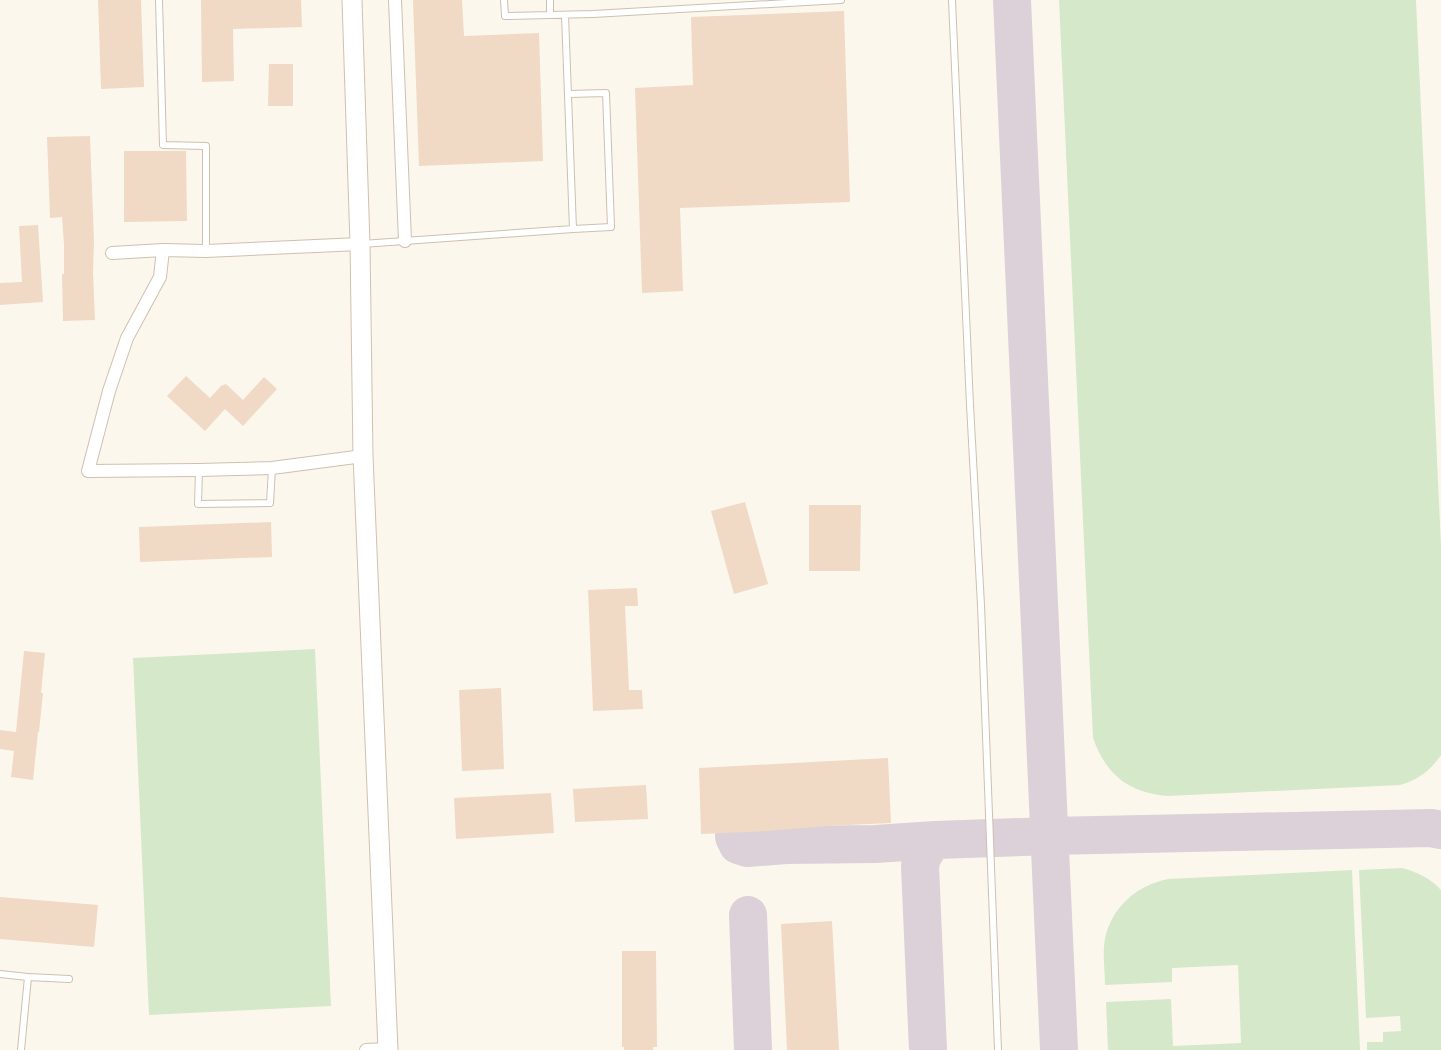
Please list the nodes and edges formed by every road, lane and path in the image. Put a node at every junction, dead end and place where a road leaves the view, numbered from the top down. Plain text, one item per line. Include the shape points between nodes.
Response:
1 (159, 0) edge
2 (352, 0) edge
3 (395, 0) edge
4 (504, 0) edge
5 (550, 0) edge
6 (841, 0) edge
7 (952, 0) edge
8 (550, 15) junction
9 (565, 16) junction
10 (569, 94) junction
11 (573, 229) junction
12 (405, 241) junction
13 (360, 244) junction
14 (163, 250) junction
15 (206, 251) junction
16 (112, 253) dead end
17 (363, 456) junction
18 (272, 468) junction
19 (199, 470) junction
20 (0, 974) edge
21 (28, 977) junction
22 (69, 979) dead end
23 (22, 1050) edge
24 (366, 1050) edge
25 (388, 1050) edge
26 (998, 1050) edge

1 - 15 lane via 163,145 206,146
2 - 13 street
3 - 12 street
4 - 8 lane via 505,16
5 - 8 lane
6 - 9 lane
7 - 26 lane
8 - 9 lane
9 - 10 lane
10 - 11 lane
10 - 11 lane via 606,93 611,227
11 - 12 lane
12 - 13 lane
13 - 15 street
13 - 17 street
14 - 15 street
14 - 16 street
14 - 19 street via 160,277 127,338 88,471
17 - 18 street
17 - 25 street
18 - 19 street
18 - 19 lane via 270,503 198,504
20 - 21 lane
21 - 22 lane
21 - 23 lane
24 - 25 street

